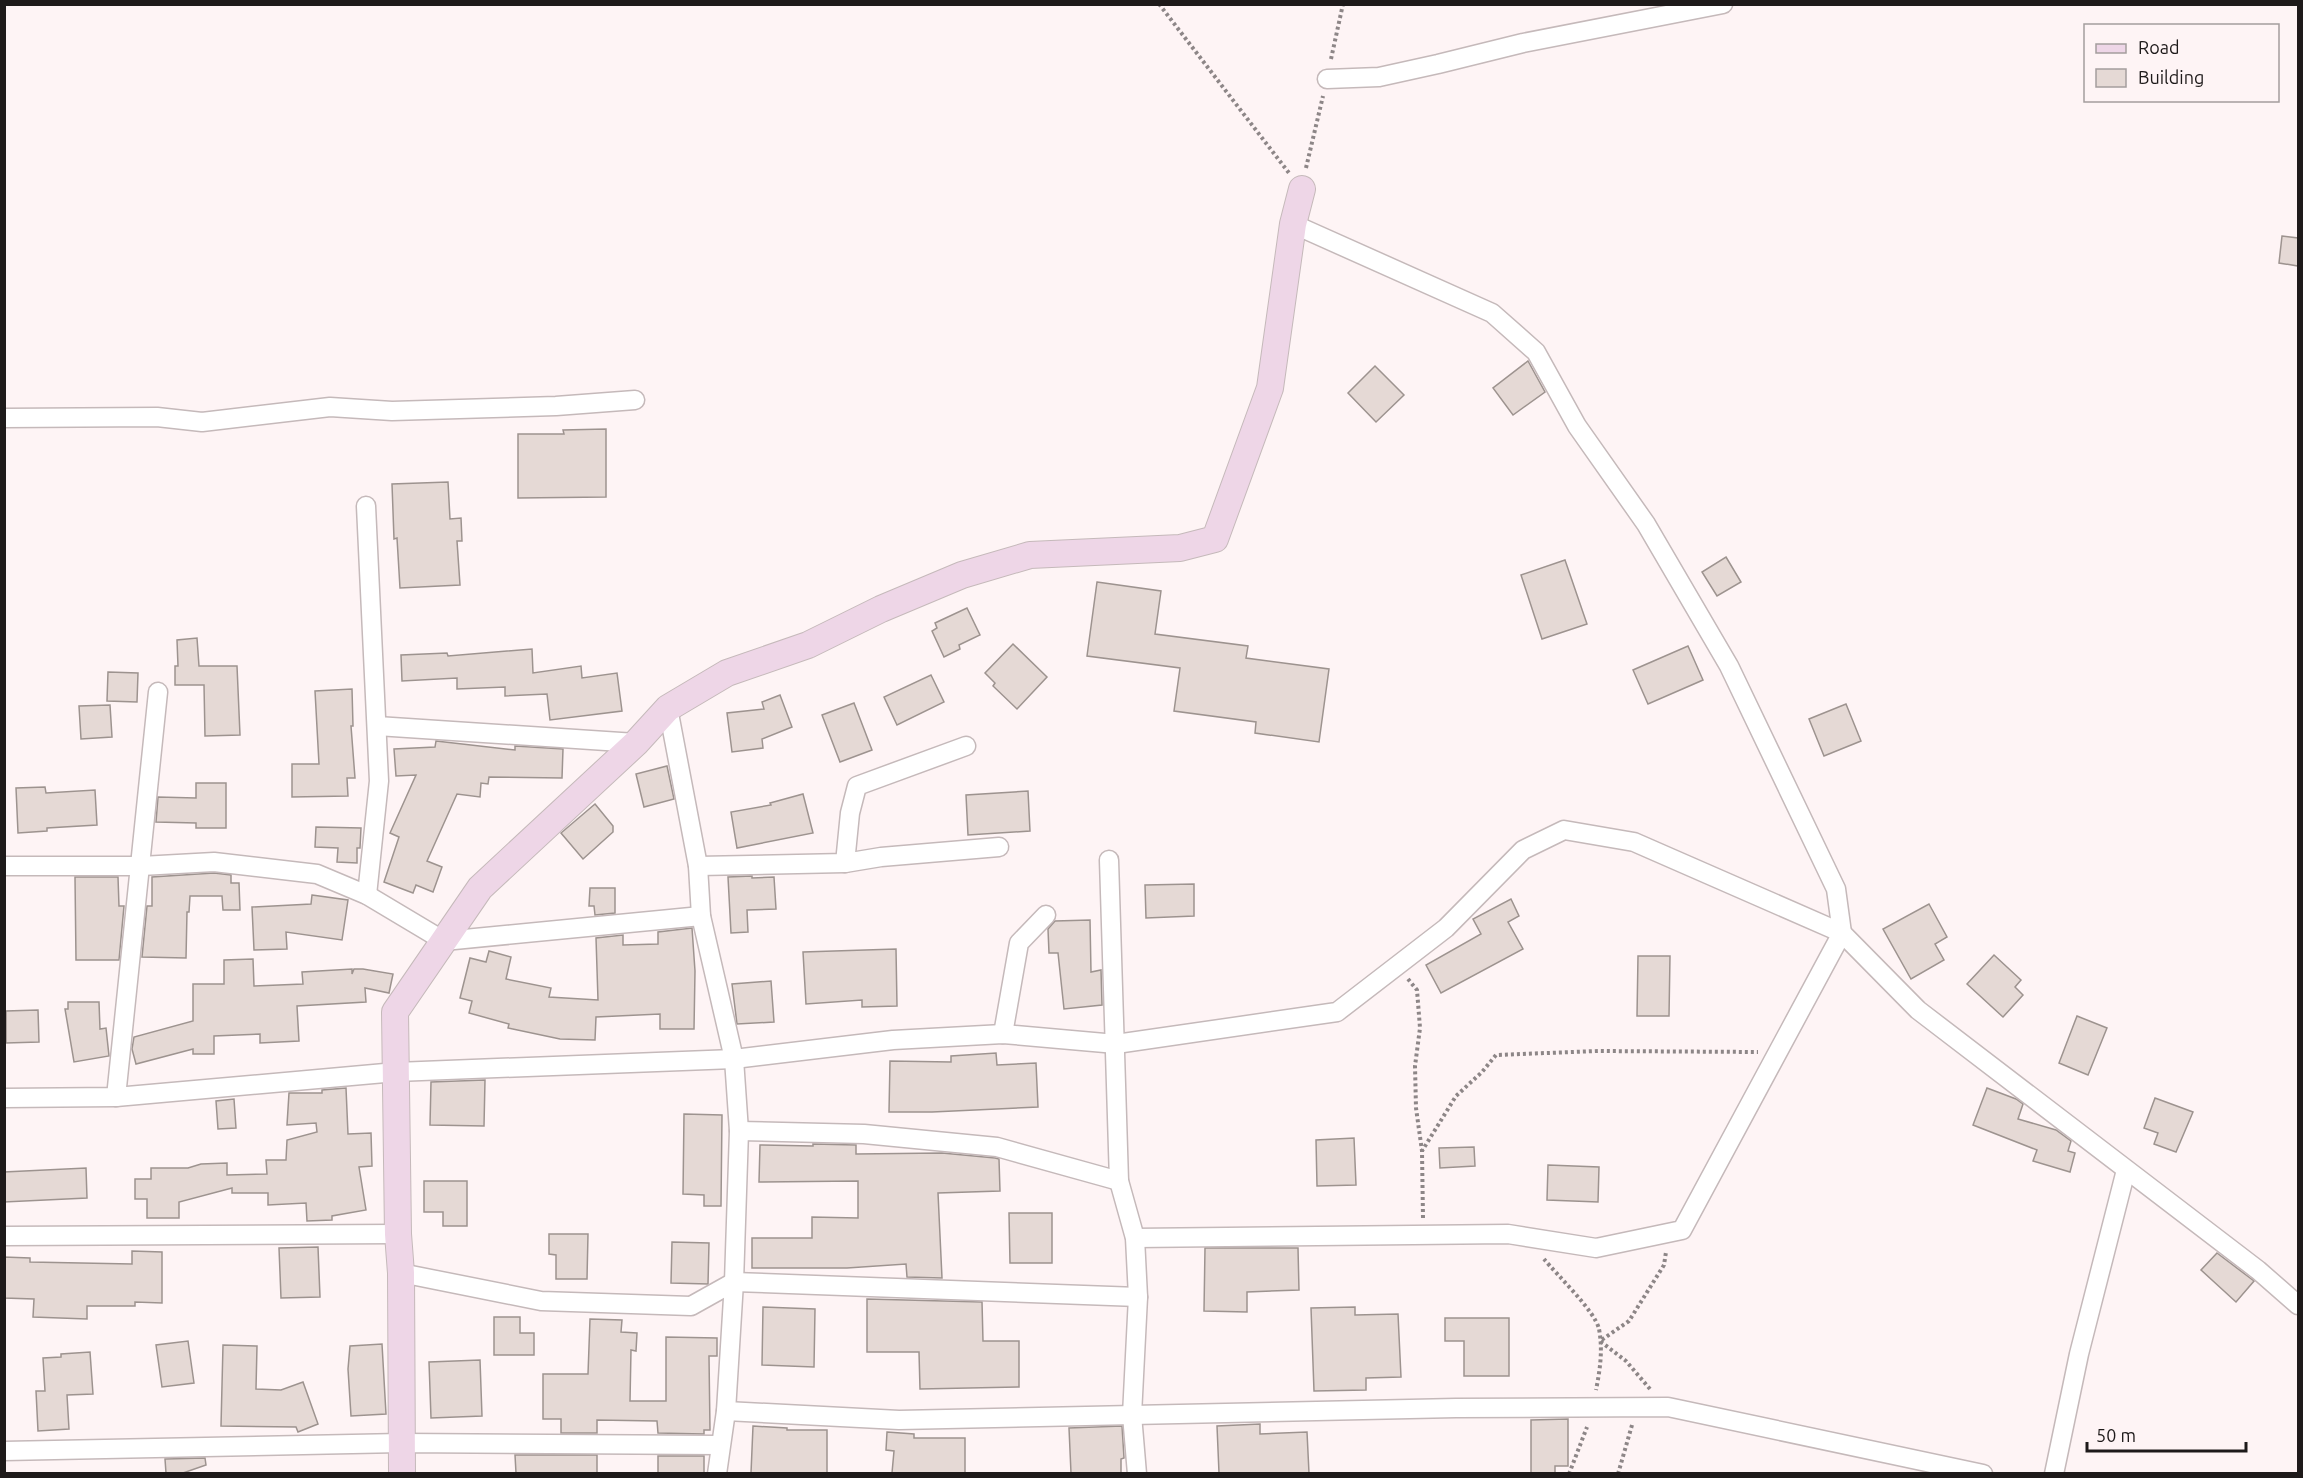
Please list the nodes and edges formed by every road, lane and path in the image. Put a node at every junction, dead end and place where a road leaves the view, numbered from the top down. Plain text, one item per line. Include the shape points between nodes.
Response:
1 (1160, 4) edge
2 (1723, 4) edge
3 (1326, 79) dead end
4 (1302, 189) joint
5 (1293, 224) junction
6 (635, 400) dead end
7 (4, 418) edge
8 (366, 506) dead end
9 (158, 692) dead end
10 (668, 708) junction
11 (377, 726) junction
12 (636, 743) junction
13 (966, 746) dead end
14 (999, 847) dead end
15 (1109, 860) dead end
16 (845, 862) junction
17 (4, 866) edge
18 (141, 866) junction
19 (698, 866) junction
20 (367, 895) junction
21 (1046, 915) dead end
22 (701, 916) junction
23 (1842, 933) junction
24 (444, 941) junction
25 (1396, 966) junction
26 (1003, 1034) junction
27 (1116, 1044) junction
28 (1777, 1053) junction
29 (734, 1059) junction
30 (396, 1072) junction
31 (116, 1097) junction
32 (4, 1098) edge
33 (739, 1131) junction
34 (1422, 1151) junction
35 (2126, 1170) junction
36 (1119, 1181) junction
37 (1667, 1233) junction
38 (398, 1234) junction
39 (4, 1236) edge
40 (1422, 1236) junction
41 (1135, 1238) junction
42 (1535, 1238) junction
43 (401, 1273) junction
44 (734, 1282) junction
45 (1138, 1297) junction
46 (2298, 1305) edge
47 (1600, 1341) junction
48 (1593, 1407) junction
49 (1637, 1407) junction
50 (1662, 1407) junction
51 (726, 1412) junction
52 (1132, 1415) junction
53 (401, 1443) junction
54 (720, 1445) junction
55 (4, 1451) edge
56 (402, 1473) edge
57 (717, 1473) edge
58 (1137, 1473) edge
59 (1569, 1473) edge
60 (1618, 1473) edge
61 (1983, 1473) edge
62 (2054, 1473) edge

1 - 4 path
2 - 3 street via 1378,76
4 - 5 street
5 - 10 street via 1270,388 1215,539 1180,548 1030,555 962,575 808,645 727,673
5 - 23 street via 1492,313 1536,352 1577,426 1646,524 1729,666 1836,889
6 - 7 street via 392,411 330,406 202,422 157,417
8 - 11 street
9 - 18 street
10 - 12 street
10 - 19 street
11 - 12 street
11 - 20 street via 379,781
12 - 24 street via 480,888
13 - 16 street via 857,786
14 - 16 street
15 - 27 street
16 - 19 street
17 - 18 street
18 - 20 street via 214,862 317,874
18 - 31 street
19 - 22 street
20 - 24 street
21 - 26 street via 1019,943
22 - 24 street
22 - 29 street
23 - 25 street via 1634,842 1564,830 1522,850 1446,928
23 - 28 street
23 - 35 street via 1918,1010
24 - 30 street via 395,1012
25 - 27 street via 1337,1012
25 - 34 path via 1417,990 1420,1028 1416,1108
26 - 27 street
26 - 29 street via 893,1040
27 - 36 street
28 - 34 path via 1598,1051 1496,1055 1456,1096
28 - 37 street via 1682,1230
29 - 30 street
29 - 33 street
30 - 31 street
30 - 38 street
31 - 32 street
33 - 36 street via 864,1134 997,1147
33 - 44 street
34 - 40 path
35 - 46 street
35 - 62 street via 2079,1354
36 - 41 street
37 - 42 street via 1596,1248
37 - 47 path via 1664,1265 1652,1286 1629,1321
38 - 39 street
38 - 43 street
40 - 41 street
40 - 42 street via 1508,1234
41 - 45 street
42 - 47 path via 1544,1260 1574,1291 1599,1327
43 - 44 street via 541,1301 691,1306
43 - 53 street
44 - 45 street
44 - 51 street
45 - 52 street
47 - 48 path via 1602,1358
47 - 50 path via 1626,1361
48 - 49 street
48 - 52 street
48 - 59 path
49 - 50 street
49 - 60 path
50 - 61 street
51 - 52 street via 899,1420
51 - 54 street
52 - 58 street
53 - 54 street
53 - 55 street
53 - 56 street
54 - 57 street

